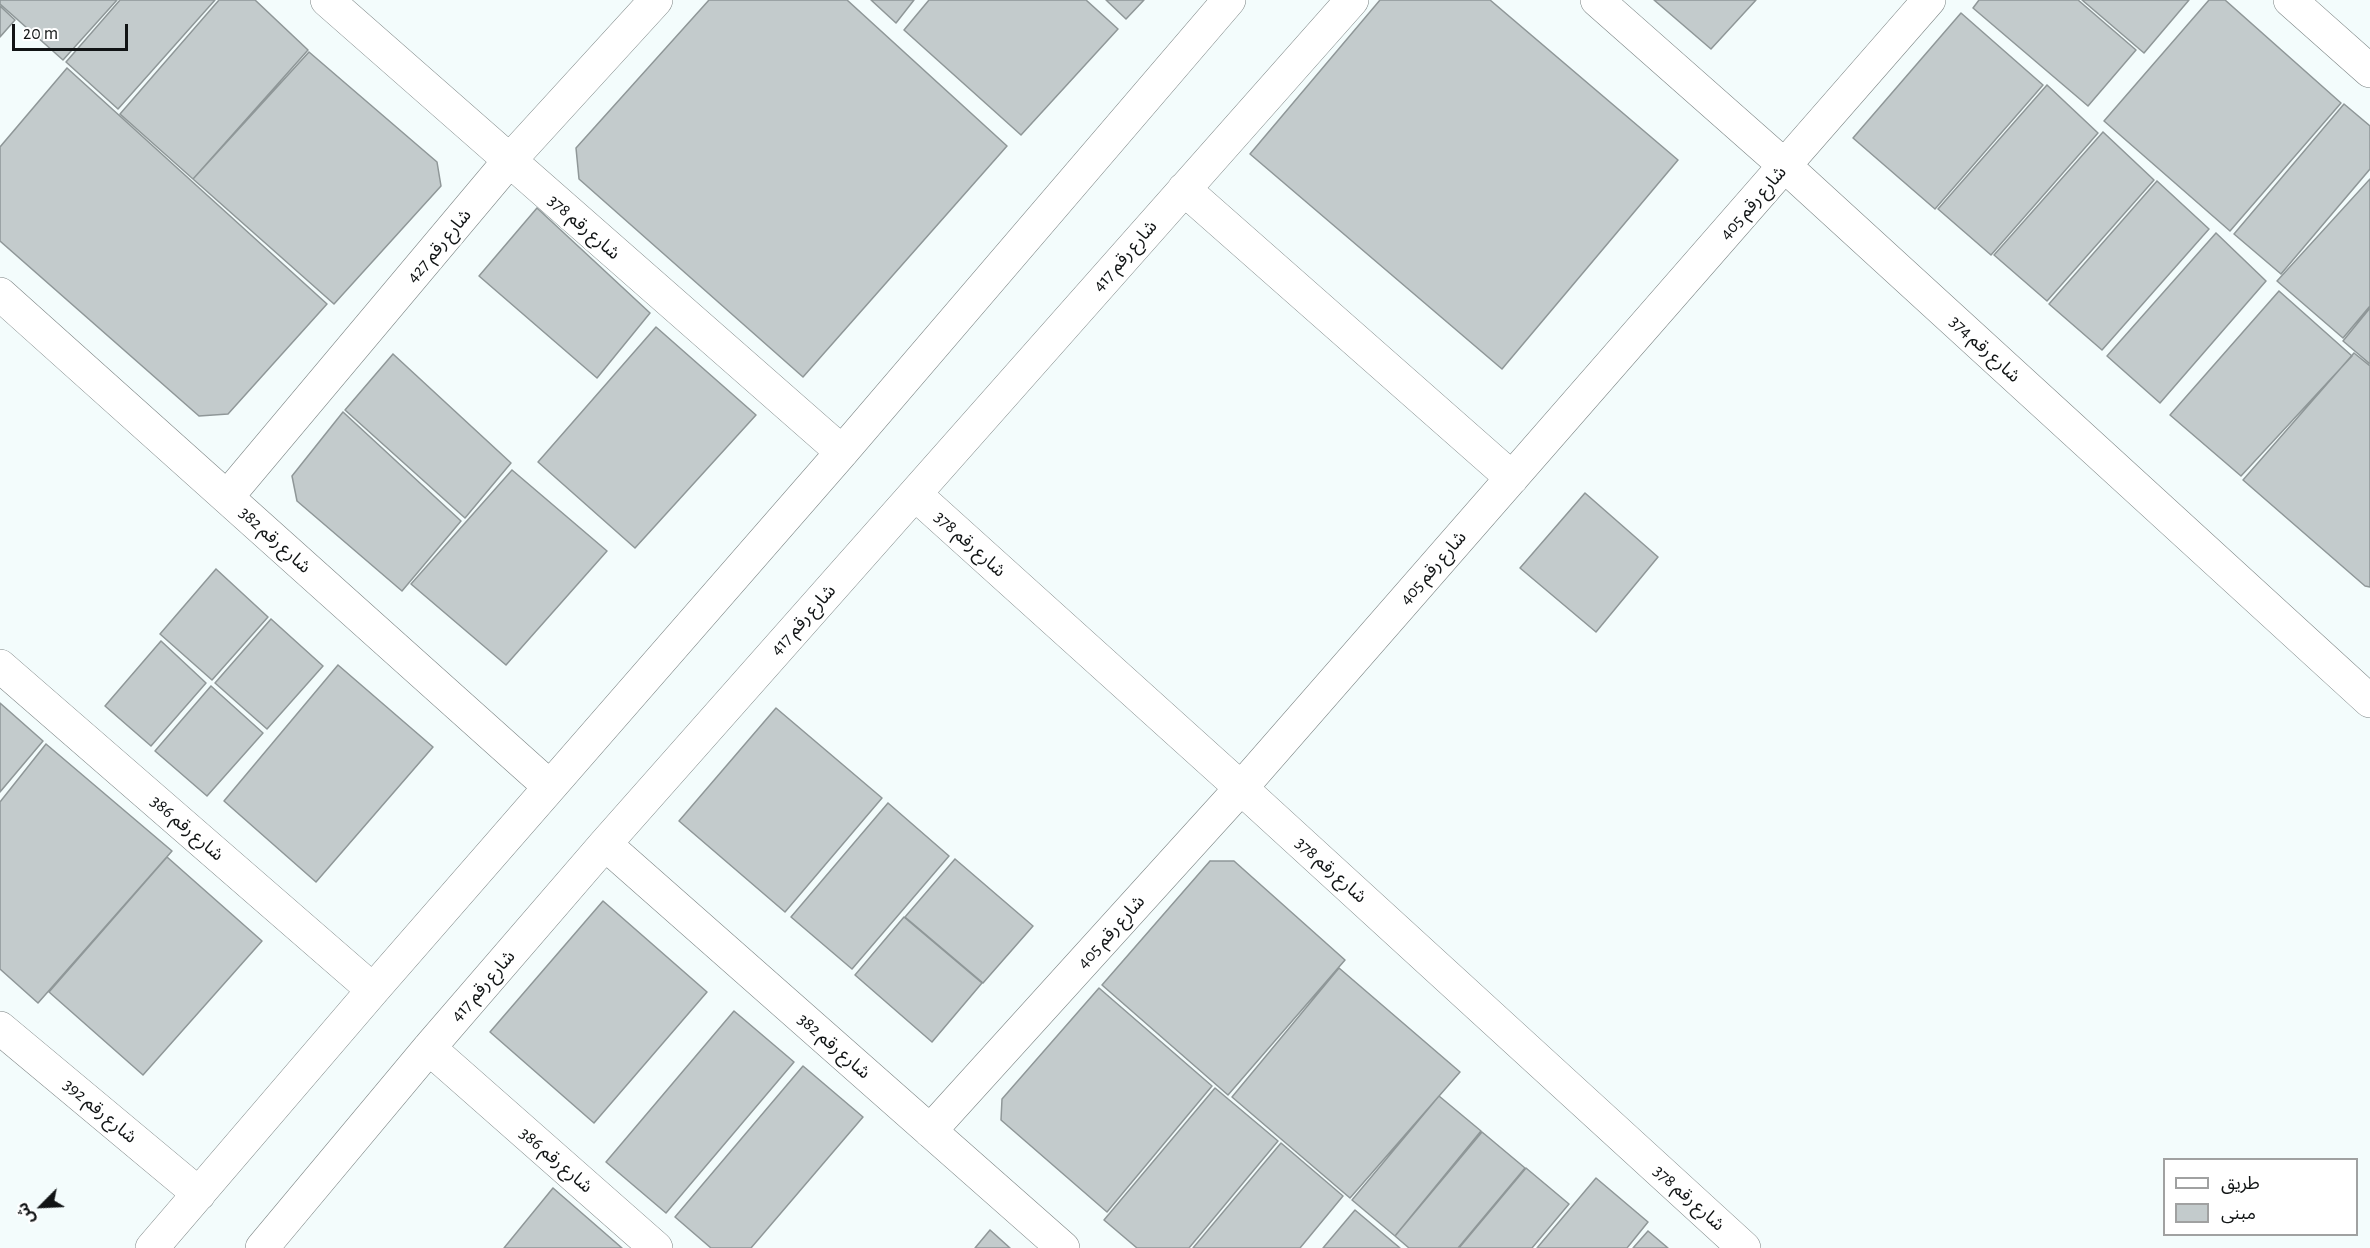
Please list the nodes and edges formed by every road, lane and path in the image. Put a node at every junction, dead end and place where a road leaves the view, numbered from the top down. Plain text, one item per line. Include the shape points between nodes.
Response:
1 (327, 0) edge
2 (656, 0) edge
3 (1229, 0) edge
4 (1352, 0) edge
5 (1597, 0) edge
6 (1929, 0) edge
7 (2290, 0) edge
8 (2370, 71) edge
9 (509, 161) junction
10 (1785, 166) junction
11 (1184, 189) junction
12 (0, 294) edge
13 (842, 452) junction
14 (1512, 478) junction
15 (915, 494) junction
16 (228, 497) junction
17 (0, 666) edge
18 (2366, 690) edge
19 (550, 787) junction
20 (1241, 788) junction
21 (605, 844) junction
22 (373, 990) junction
23 (0, 1028) edge
24 (429, 1048) junction
25 (930, 1131) junction
26 (199, 1194) junction
27 (153, 1248) edge
28 (262, 1248) edge
29 (656, 1248) edge
30 (1063, 1248) edge
31 (1744, 1248) edge

1 - 9 street, شارع رقم 378
2 - 9 street, شارع رقم 427
3 - 13 street
4 - 11 street, شارع رقم 417
5 - 10 street, شارع رقم 374
6 - 10 street, شارع رقم 405
7 - 8 street
9 - 13 street, شارع رقم 378
9 - 16 street, شارع رقم 427
10 - 14 street, شارع رقم 405
10 - 18 street, شارع رقم 374
11 - 14 street
11 - 15 street, شارع رقم 417
12 - 16 street, شارع رقم 382
13 - 19 street
14 - 20 street, شارع رقم 405
15 - 20 street, شارع رقم 378
15 - 21 street, شارع رقم 417
16 - 19 street, شارع رقم 382
17 - 22 street, شارع رقم 386
19 - 22 street
20 - 25 street, شارع رقم 405
20 - 31 street, شارع رقم 378
21 - 24 street, شارع رقم 417
21 - 25 street, شارع رقم 382
22 - 26 street
23 - 26 street, شارع رقم 392
24 - 28 street, شارع رقم 417
24 - 29 street, شارع رقم 386
25 - 30 street, شارع رقم 382
26 - 27 street

